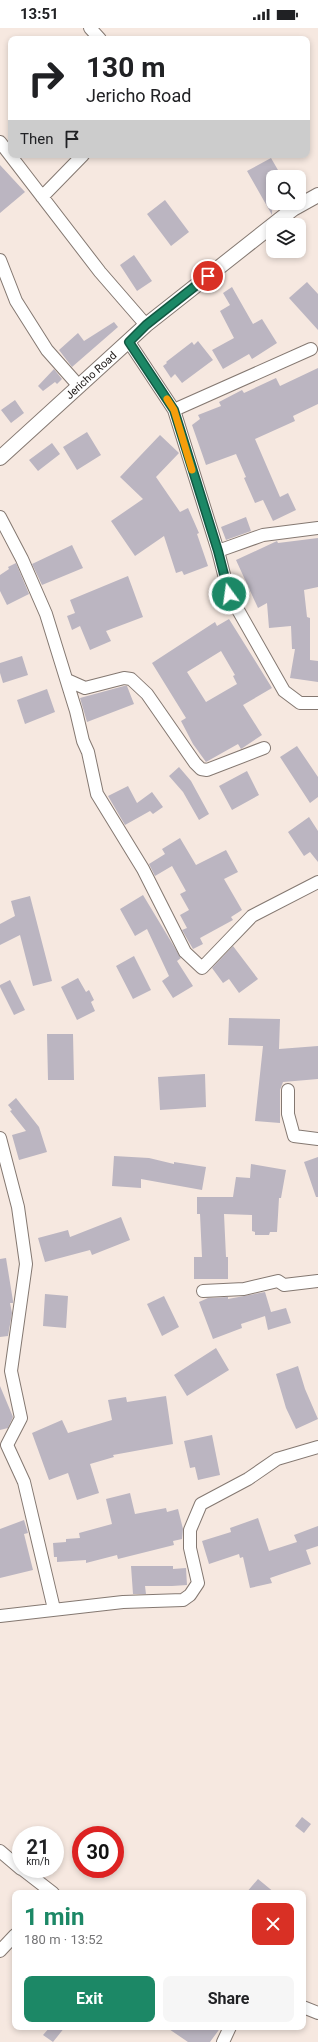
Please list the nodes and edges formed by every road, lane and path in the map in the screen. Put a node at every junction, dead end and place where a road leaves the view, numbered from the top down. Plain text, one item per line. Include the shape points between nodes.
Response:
1 (90, 28) edge
2 (97, 36) edge
3 (0, 142) edge
4 (8, 152) edge
5 (12, 158) edge
6 (80, 158) edge
7 (318, 195) edge
8 (42, 197) junction
9 (0, 260) edge
10 (146, 325) junction
11 (129, 342) junction
12 (311, 349) dead end
13 (78, 385) junction
14 (174, 410) junction
15 (0, 458) edge
16 (0, 517) edge
17 (318, 528) edge
18 (218, 551) junction
19 (67, 680) junction
20 (318, 703) edge
21 (264, 748) dead end
22 (318, 882) edge
23 (288, 1090) dead end
24 (0, 1138) edge
25 (318, 1139) edge
26 (318, 1281) edge
27 (203, 1290) dead end
28 (318, 1447) edge
29 (54, 1609) junction
30 (0, 1616) edge
31 (0, 1851) edge
32 (12, 1861) edge
33 (33, 1878) edge
34 (49, 1890) edge
35 (12, 1938) edge
36 (0, 1951) edge
37 (306, 2008) edge
38 (318, 2013) edge
39 (229, 2030) edge
40 (223, 2042) edge

1 - 2 street
3 - 4 street
5 - 8 street
6 - 8 street
7 - 10 street, Jericho Road via 293,209
8 - 10 street via 100,272
9 - 13 street via 16,301 47,350
10 - 11 street, Jericho Road
11 - 13 street, Jericho Road
11 - 14 street
12 - 14 street
13 - 15 street, Jericho Road
14 - 18 street
16 - 19 street via 41,600
17 - 18 street via 263,535
18 - 20 street via 229,594 284,691 300,703
19 - 21 street via 85,688 124,678 130,679 147,694 201,769 207,770
19 - 22 street via 97,794 144,869 185,952 202,968 252,916
23 - 25 street via 288,1114 294,1136
24 - 29 street via 18,1207 26,1264 10,1371 21,1418 7,1444 24,1482
26 - 27 street via 284,1285 278,1281 244,1289
28 - 29 street via 277,1459 248,1479 201,1504 190,1530 190,1548 198,1583 183,1600 124,1602
29 - 30 street
31 - 32 street
33 - 34 street
35 - 36 street
37 - 38 street
39 - 40 street

